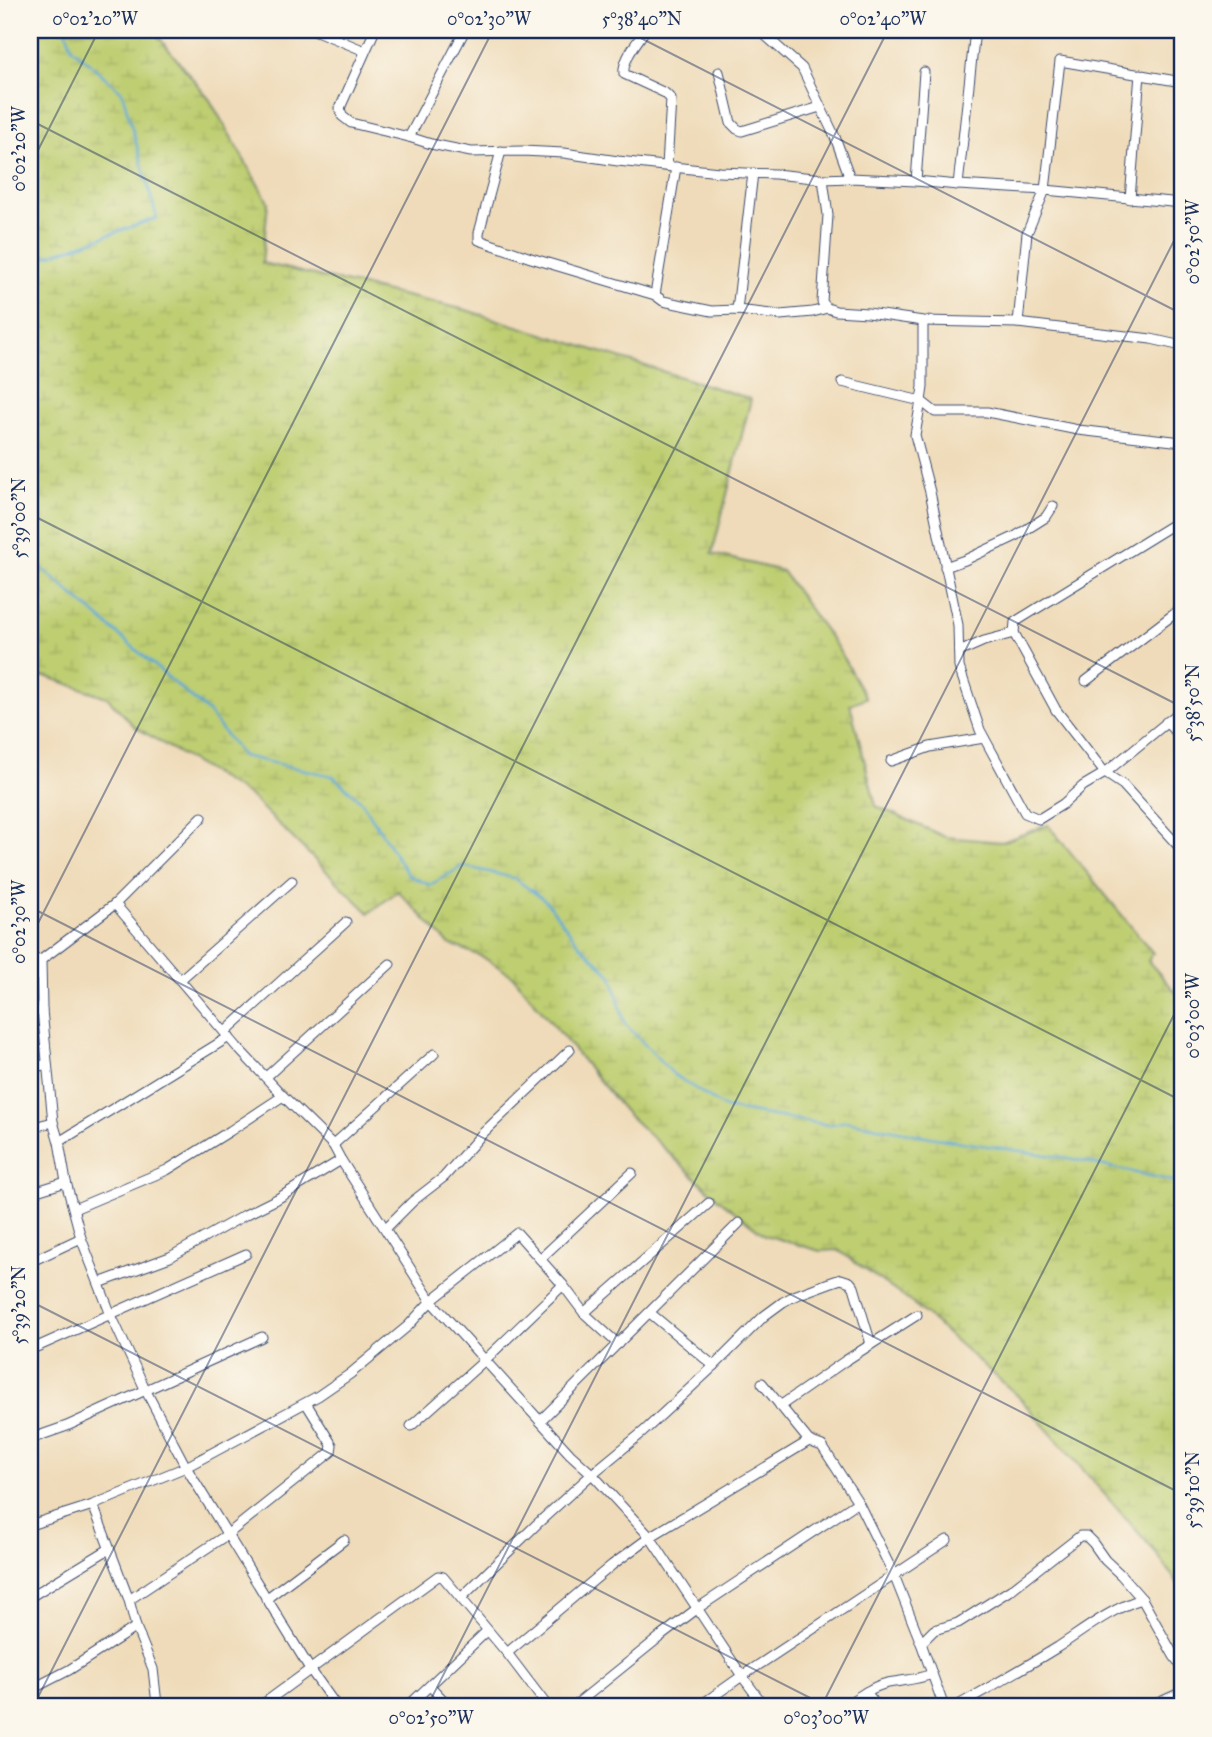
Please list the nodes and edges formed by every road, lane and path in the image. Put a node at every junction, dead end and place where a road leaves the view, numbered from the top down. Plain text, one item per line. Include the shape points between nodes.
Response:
1 (314, 30) edge
2 (375, 30) edge
3 (465, 30) edge
4 (645, 30) edge
5 (759, 30) edge
6 (975, 30) edge
7 (365, 51) junction
8 (719, 72) dead end
9 (924, 72) dead end
10 (1140, 74) junction
11 (1182, 82) edge
12 (820, 107) junction
13 (409, 137) junction
14 (501, 151) junction
15 (671, 166) junction
16 (753, 173) junction
17 (850, 178) junction
18 (823, 179) junction
19 (916, 181) junction
20 (958, 185) junction
21 (1045, 190) junction
22 (1130, 199) junction
23 (1182, 203) edge
24 (655, 295) junction
25 (827, 308) junction
26 (737, 310) junction
27 (923, 321) junction
28 (1018, 323) junction
29 (1182, 346) edge
30 (842, 382) dead end
31 (921, 401) junction
32 (1182, 442) edge
33 (1053, 506) dead end
34 (1182, 519) edge
35 (945, 567) junction
36 (1182, 608) edge
37 (1014, 633) junction
38 (959, 652) junction
39 (1086, 681) dead end
40 (1182, 710) edge
41 (1166, 722) junction
42 (984, 738) junction
43 (1182, 738) edge
44 (891, 761) dead end
45 (1105, 772) junction
46 (202, 817) dead end
47 (1182, 849) edge
48 (292, 881) dead end
49 (115, 904) junction
50 (346, 922) dead end
51 (30, 959) edge
52 (41, 960) junction
53 (390, 964) dead end
54 (180, 980) junction
55 (41, 1010) junction
56 (30, 1013) edge
57 (227, 1035) junction
58 (570, 1051) dead end
59 (434, 1054) dead end
60 (46, 1064) junction
61 (30, 1069) edge
62 (265, 1077) junction
63 (283, 1096) junction
64 (54, 1122) junction
65 (30, 1128) edge
66 (59, 1142) junction
67 (333, 1145) junction
68 (341, 1160) junction
69 (632, 1173) dead end
70 (66, 1182) junction
71 (30, 1193) edge
72 (709, 1203) dead end
73 (75, 1209) junction
74 (739, 1223) dead end
75 (386, 1228) junction
76 (81, 1238) junction
77 (246, 1254) dead end
78 (540, 1259) junction
79 (30, 1262) edge
80 (99, 1283) junction
81 (563, 1285) junction
82 (431, 1301) junction
83 (650, 1312) junction
84 (584, 1313) junction
85 (111, 1315) junction
86 (917, 1315) dead end
87 (262, 1337) dead end
88 (618, 1344) junction
89 (871, 1344) junction
90 (30, 1350) edge
91 (485, 1360) junction
92 (714, 1366) junction
93 (762, 1384) dead end
94 (146, 1391) junction
95 (306, 1403) junction
96 (780, 1406) junction
97 (540, 1421) junction
98 (411, 1426) dead end
99 (30, 1439) edge
100 (809, 1441) junction
101 (186, 1466) junction
102 (592, 1474) junction
103 (858, 1502) junction
104 (93, 1505) junction
105 (30, 1525) edge
106 (228, 1534) junction
107 (650, 1537) junction
108 (344, 1540) dead end
109 (947, 1540) dead end
110 (109, 1549) junction
111 (894, 1575) junction
112 (30, 1597) edge
113 (461, 1598) junction
114 (266, 1599) junction
115 (1142, 1599) junction
116 (130, 1600) junction
117 (698, 1608) junction
118 (136, 1628) junction
119 (487, 1631) junction
120 (921, 1643) junction
121 (507, 1653) junction
122 (1182, 1667) edge
123 (310, 1669) junction
124 (932, 1675) junction
125 (742, 1676) junction
126 (430, 1686) junction
127 (30, 1690) edge
128 (866, 1692) junction
129 (1182, 1692) edge
130 (157, 1706) edge
131 (259, 1707) edge
132 (337, 1707) edge
133 (407, 1707) edge
134 (450, 1707) edge
135 (548, 1707) edge
136 (573, 1707) edge
137 (698, 1707) edge
138 (765, 1707) edge
139 (843, 1707) edge
140 (878, 1707) edge
141 (944, 1707) edge
142 (955, 1707) edge
143 (1149, 1707) edge

1 - 7 street
2 - 7 street
3 - 13 street
4 - 15 street via 623,67 624,74 671,99
5 - 12 street via 802,68
6 - 20 street
7 - 13 street via 340,108 342,116 351,123
8 - 12 street via 731,122 742,131
9 - 19 street
10 - 11 street
10 - 21 street via 1060,61
10 - 22 street
12 - 17 street
13 - 14 street via 471,152
14 - 15 street via 564,153
14 - 24 street via 479,240
15 - 16 street
15 - 24 street
16 - 18 street
16 - 26 street
17 - 18 street
17 - 19 street
18 - 25 street via 828,215 822,302
19 - 20 street
20 - 21 street
21 - 22 street
21 - 28 street via 1027,233
22 - 23 street
24 - 26 street via 696,308
25 - 26 street via 780,315
25 - 27 street
27 - 28 street
27 - 31 street
28 - 29 street
30 - 31 street
31 - 32 street via 935,412 987,412 1078,430
31 - 35 street via 915,435
33 - 35 street via 1046,517 1016,536
34 - 37 street via 1015,622
35 - 38 street
36 - 39 street
37 - 38 street
37 - 45 street via 1056,710
38 - 42 street via 968,698
40 - 41 street
41 - 43 street
41 - 45 street
42 - 44 street via 930,747
42 - 45 street via 1026,813 1039,819
45 - 47 street via 1123,785
46 - 49 street
48 - 54 street
49 - 52 street
49 - 54 street
50 - 57 street
51 - 52 street
52 - 55 street
53 - 62 street
54 - 57 street
55 - 56 street
55 - 60 street
57 - 62 street
57 - 66 street
58 - 75 street
59 - 67 street
60 - 61 street
60 - 64 street
62 - 63 street
63 - 67 street
63 - 73 street via 167,1170
64 - 65 street
64 - 66 street
66 - 70 street
67 - 68 street
68 - 75 street
68 - 80 street via 170,1257
69 - 78 street
70 - 71 street
70 - 73 street
72 - 84 street
73 - 76 street
74 - 83 street
75 - 82 street
76 - 79 street
76 - 80 street
77 - 85 street
78 - 81 street
78 - 82 street via 517,1233
80 - 85 street
81 - 84 street
81 - 91 street
82 - 91 street
82 - 95 street via 350,1374
83 - 88 street
83 - 92 street
84 - 88 street
85 - 90 street
85 - 94 street
86 - 89 street
87 - 94 street
88 - 97 street
89 - 92 street via 854,1287 841,1279 783,1302
89 - 96 street
91 - 97 street
91 - 98 street
92 - 102 street
93 - 96 street
94 - 99 street
94 - 101 street
95 - 101 street
95 - 106 street via 332,1445 331,1452
96 - 100 street
97 - 102 street
100 - 103 street via 821,1446
100 - 107 street
101 - 104 street
101 - 106 street
102 - 107 street
102 - 113 street
103 - 111 street
103 - 117 street
104 - 105 street
104 - 110 street
106 - 114 street
106 - 116 street
107 - 117 street
107 - 121 street
108 - 114 street
109 - 111 street
110 - 112 street
110 - 116 street
111 - 120 street
111 - 125 street
113 - 119 street
113 - 123 street via 438,1576
114 - 123 street
115 - 120 street via 1083,1535 1012,1589 958,1623 934,1629
115 - 122 street
115 - 142 street
116 - 118 street
117 - 125 street
117 - 136 street
118 - 127 street
118 - 130 street via 153,1669
119 - 121 street
119 - 126 street
120 - 124 street
121 - 135 street
123 - 131 street
123 - 132 street
124 - 128 street via 886,1683
124 - 141 street
125 - 137 street
125 - 138 street
126 - 133 street
126 - 134 street
128 - 139 street
128 - 140 street
129 - 143 street

